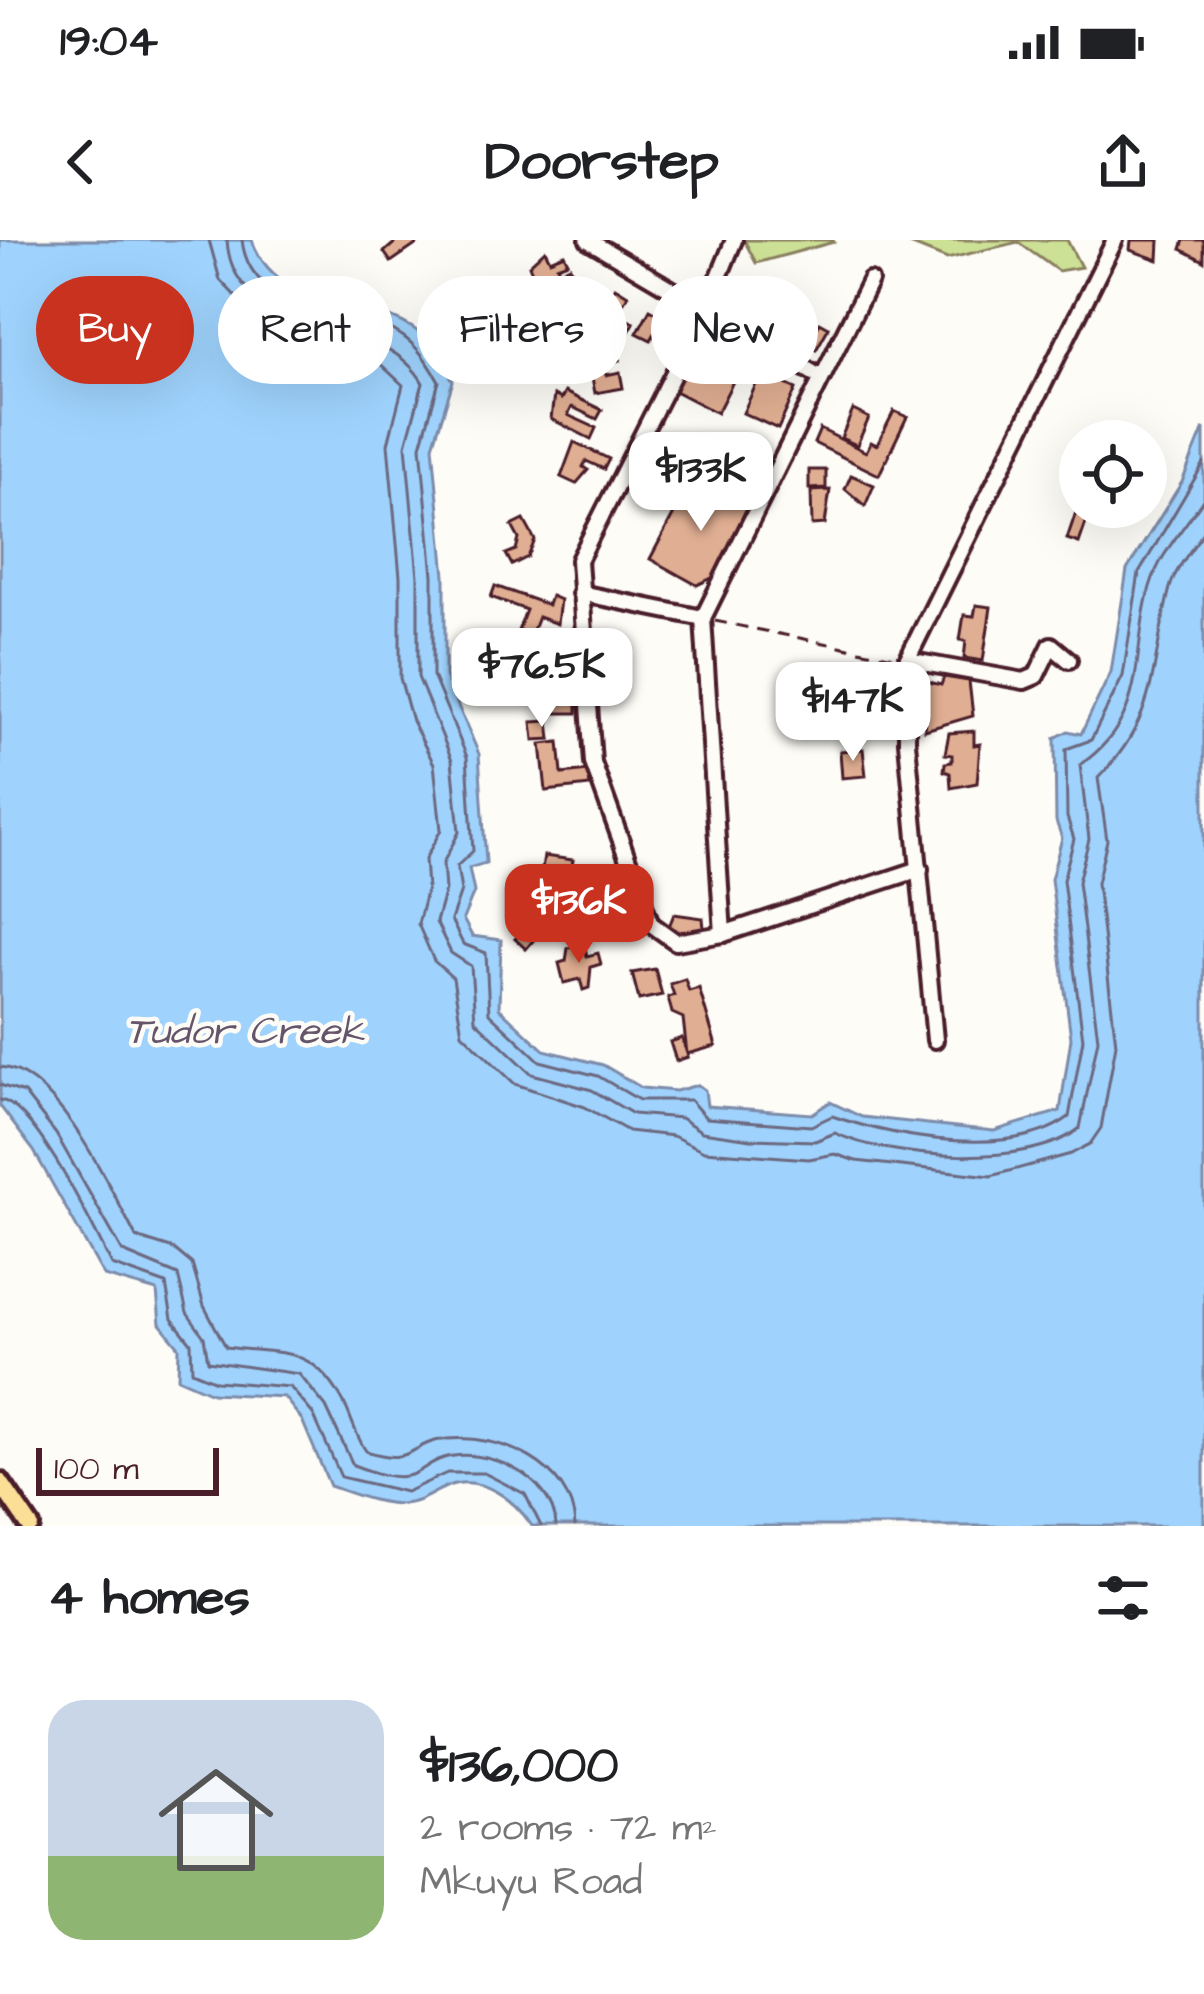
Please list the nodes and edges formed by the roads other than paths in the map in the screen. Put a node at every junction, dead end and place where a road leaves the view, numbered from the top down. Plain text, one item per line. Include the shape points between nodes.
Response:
1 (588, 240) edge
2 (1115, 240) edge
3 (735, 241) edge
4 (720, 276) edge
5 (651, 278) edge
6 (870, 281) dead end
7 (820, 377) joint
8 (667, 384) edge
9 (580, 593) junction
10 (704, 618) junction
11 (907, 660) junction
12 (1069, 660) dead end
13 (920, 869) junction
14 (723, 934) junction
15 (935, 1040) dead end
16 (0, 1482) edge
17 (31, 1526) edge

1 - 5 street
2 - 11 street
3 - 4 street
6 - 7 street
7 - 10 street
8 - 9 street via 581,549
9 - 10 street
9 - 14 street via 593,763 651,924 676,942
10 - 14 street
11 - 12 street via 1024,681 1036,676 1051,645
11 - 13 street
13 - 14 street
13 - 15 street
16 - 17 main road

